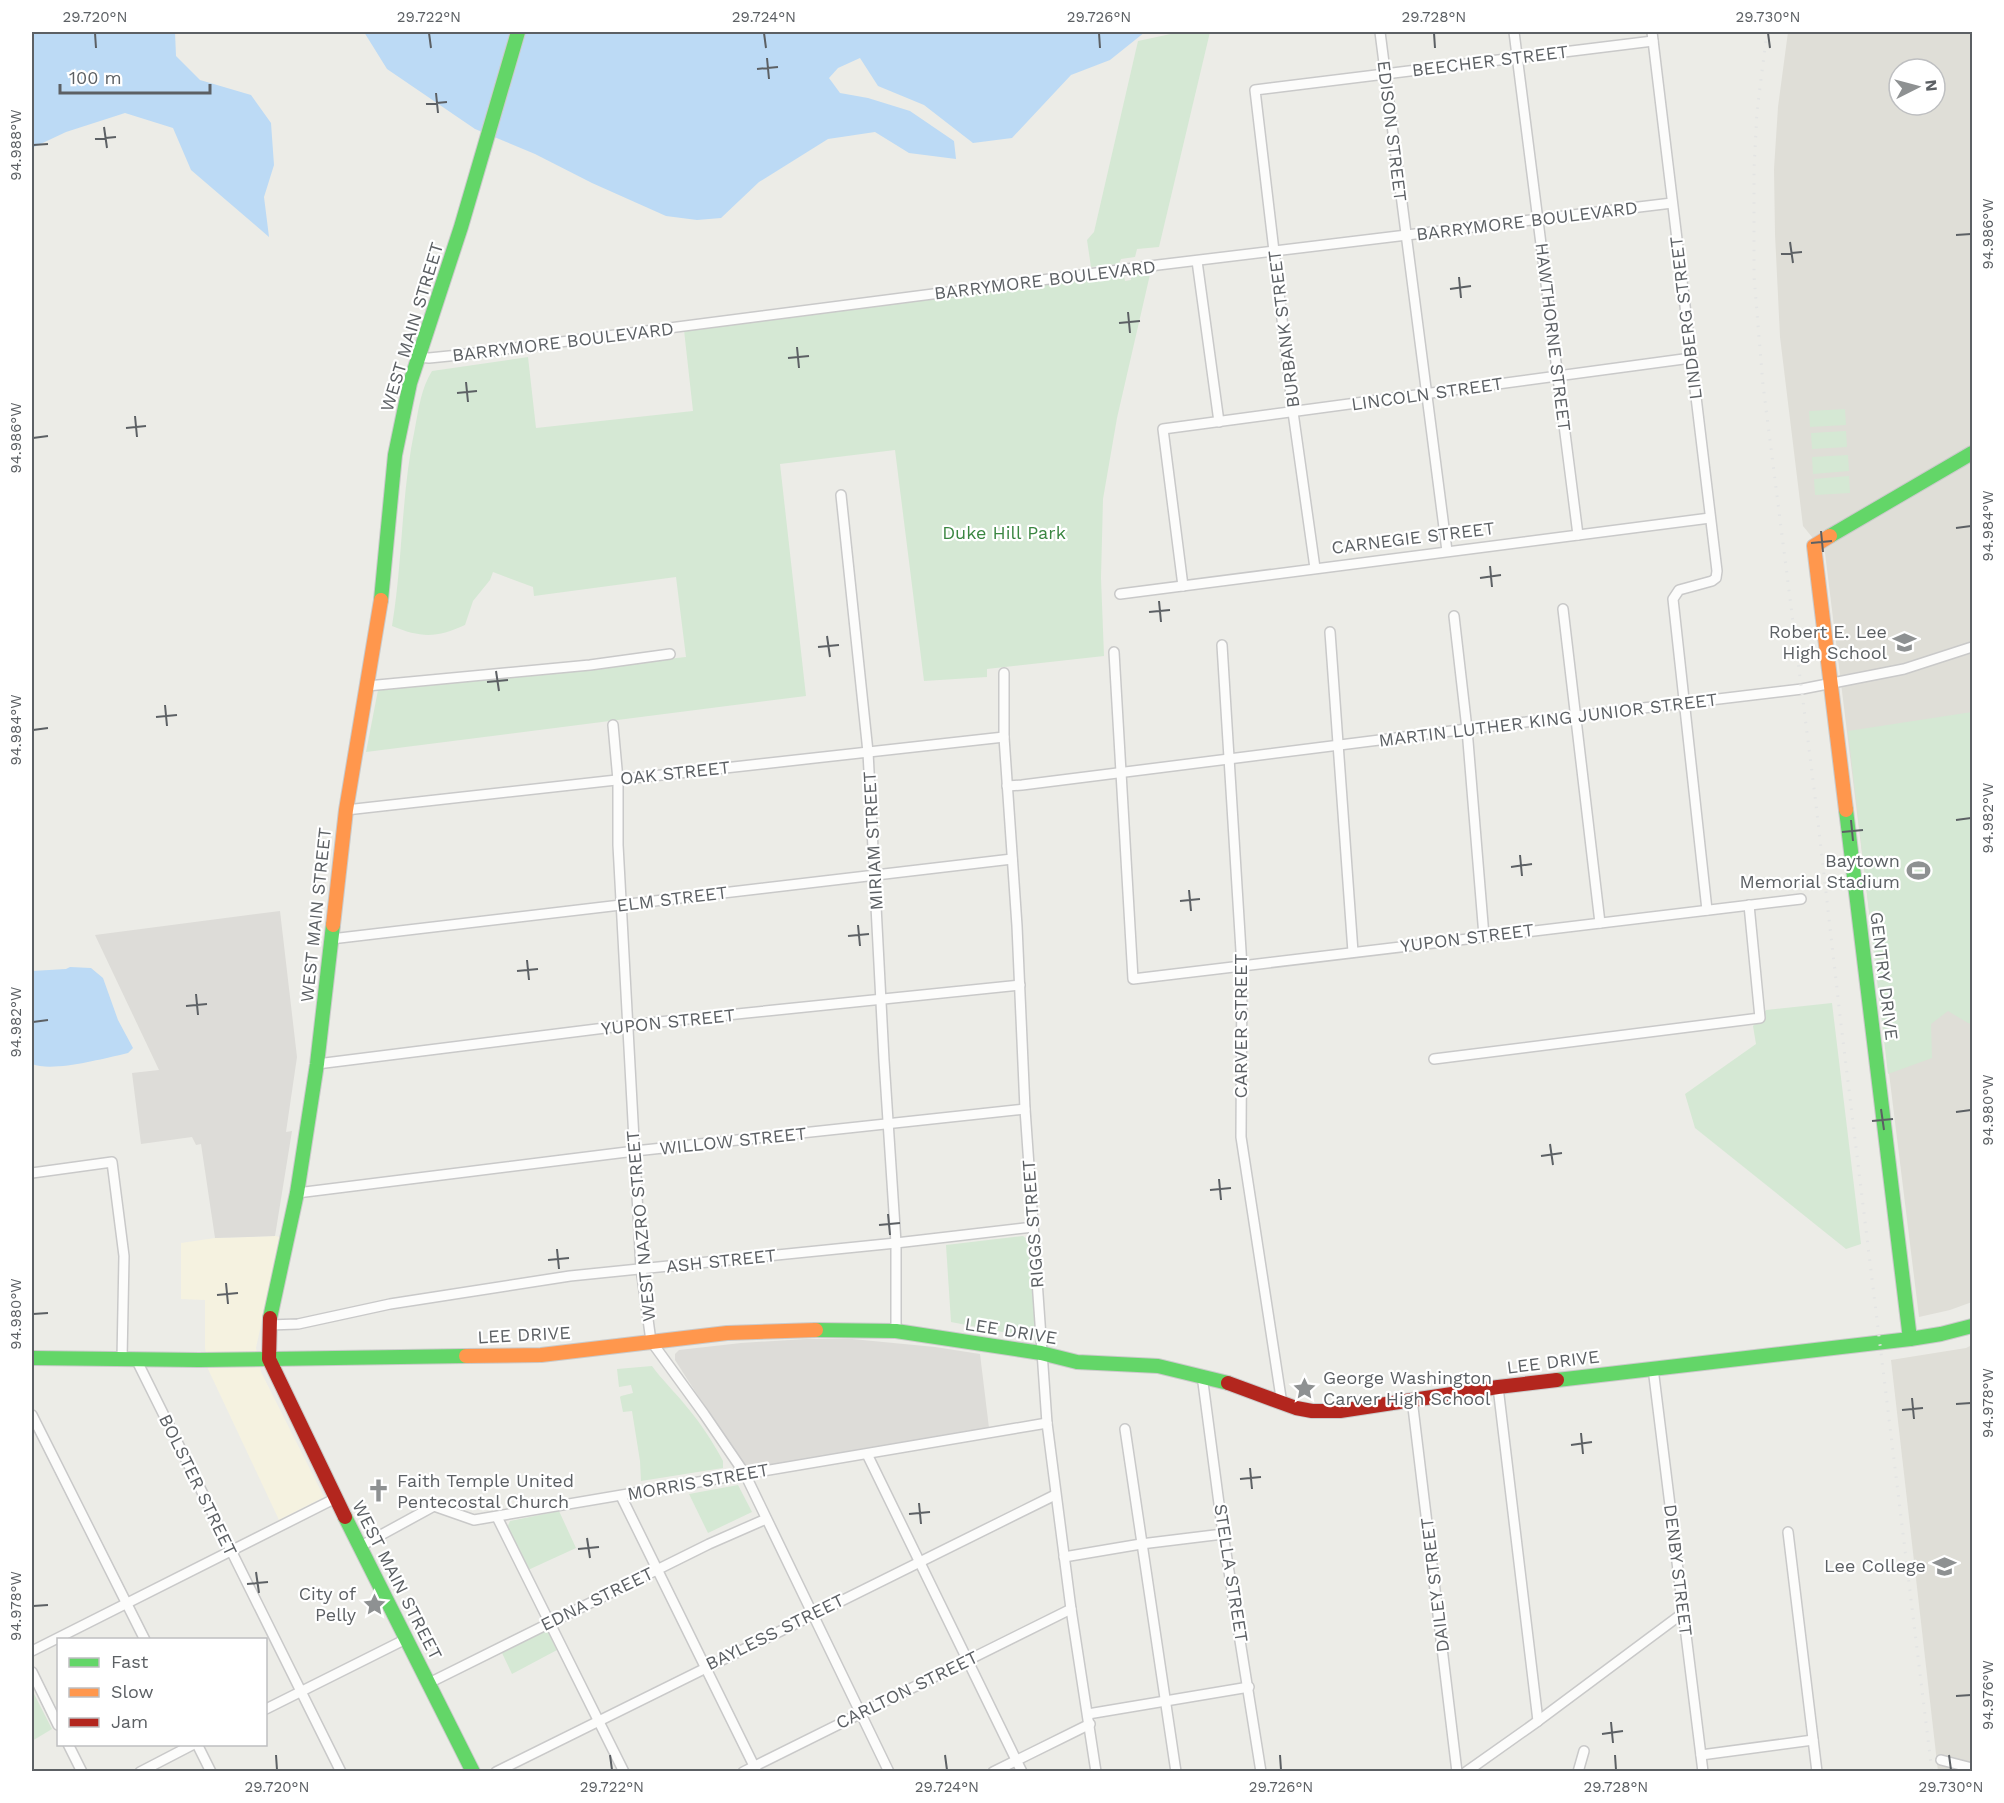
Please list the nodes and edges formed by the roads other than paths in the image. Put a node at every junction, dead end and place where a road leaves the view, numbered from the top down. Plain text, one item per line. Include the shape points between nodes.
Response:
1 (518, 32) edge
2 (1380, 32) edge
3 (1514, 32) edge
4 (1652, 36) edge
5 (1518, 58) junction
6 (1385, 74) junction
7 (1255, 90) joint
8 (1672, 203) junction
9 (1538, 220) junction
10 (1406, 237) junction
11 (1275, 251) junction
12 (1197, 261) junction
13 (417, 357) junction
14 (1691, 358) junction
15 (1558, 376) junction
16 (1426, 394) junction
17 (1293, 412) junction
18 (1218, 422) junction
19 (1972, 453) edge
20 (841, 495) dead end
21 (1710, 518) junction
22 (1578, 535) junction
23 (1447, 551) junction
24 (1315, 568) junction
25 (1183, 586) junction
26 (1120, 594) dead end
27 (1563, 609) dead end
28 (1454, 616) dead end
29 (1330, 632) dead end
30 (1222, 645) dead end
31 (1972, 648) edge
32 (1114, 652) dead end
33 (670, 654) dead end
34 (1004, 673) dead end
35 (1830, 684) junction
36 (367, 686) junction
37 (1684, 703) junction
38 (1575, 715) junction
39 (613, 725) dead end
40 (1467, 729) junction
41 (1004, 737) junction
42 (1338, 745) junction
43 (868, 752) junction
44 (1228, 759) junction
45 (1120, 773) junction
46 (618, 780) junction
47 (1007, 786) junction
48 (346, 810) junction
49 (1012, 860) junction
50 (875, 876) junction
51 (1801, 899) dead end
52 (621, 905) junction
53 (1749, 905) junction
54 (1707, 910) junction
55 (1600, 923) junction
56 (1484, 936) junction
57 (331, 939) junction
58 (1353, 952) junction
59 (1242, 967) junction
60 (1020, 985) junction
61 (881, 998) junction
62 (629, 1025) junction
63 (1434, 1059) dead end
64 (317, 1064) junction
65 (1025, 1109) junction
66 (890, 1125) junction
67 (635, 1151) junction
68 (32, 1173) edge
69 (297, 1193) junction
70 (1033, 1227) junction
71 (896, 1243) junction
72 (641, 1269) junction
73 (269, 1324) junction
74 (1972, 1326) edge
75 (896, 1331) junction
76 (1910, 1339) junction
77 (651, 1341) junction
78 (1041, 1353) junction
79 (32, 1358) edge
80 (129, 1359) junction
81 (269, 1359) junction
82 (1653, 1368) junction
83 (1202, 1375) junction
84 (1498, 1387) junction
85 (1412, 1399) junction
86 (1282, 1404) junction
87 (32, 1415) edge
88 (1047, 1423) junction
89 (1125, 1429) dead end
90 (867, 1454) junction
91 (744, 1474) junction
92 (1055, 1495) junction
93 (621, 1496) junction
94 (336, 1498) junction
95 (497, 1517) junction
96 (766, 1519) junction
97 (1788, 1532) dead end
98 (1223, 1534) junction
99 (1141, 1544) junction
100 (359, 1547) junction
101 (230, 1551) junction
102 (1064, 1557) junction
103 (919, 1562) junction
104 (656, 1570) junction
105 (126, 1603) junction
106 (1071, 1609) junction
107 (1683, 1613) junction
108 (812, 1614) junction
109 (549, 1623) junction
110 (57, 1638) edge
111 (57, 1638) edge
112 (143, 1638) edge
113 (406, 1639) junction
114 (32, 1651) edge
115 (968, 1660) junction
116 (705, 1667) junction
117 (32, 1672) edge
118 (429, 1683) junction
119 (1249, 1688) junction
120 (301, 1691) junction
121 (1167, 1702) junction
122 (267, 1708) edge
123 (860, 1714) junction
124 (1089, 1719) junction
125 (599, 1721) junction
126 (1538, 1721) junction
127 (57, 1723) edge
128 (1813, 1740) junction
129 (69, 1746) edge
130 (191, 1746) edge
131 (196, 1746) edge
132 (1584, 1751) dead end
133 (1701, 1755) junction
134 (1017, 1760) junction
135 (1941, 1760) dead end
136 (1972, 1768) edge
137 (755, 1769) edge
138 (82, 1772) edge
139 (140, 1772) edge
140 (211, 1772) edge
141 (341, 1772) edge
142 (473, 1772) edge
143 (496, 1772) edge
144 (624, 1772) edge
145 (743, 1772) edge
146 (889, 1772) edge
147 (993, 1772) edge
148 (1022, 1772) edge
149 (1096, 1772) edge
150 (1176, 1772) edge
151 (1261, 1772) edge
152 (1456, 1772) edge
153 (1466, 1772) edge
154 (1578, 1772) edge
155 (1702, 1772) edge
156 (1817, 1772) edge

1 - 13 main road, WEST MAIN STREET via 461,227
2 - 6 street, EDISON STREET
3 - 5 street, HAWTHORNE STREET
4 - 5 street, BEECHER STREET
4 - 8 street, LINDBERG STREET
5 - 6 street, BEECHER STREET
5 - 9 street, HAWTHORNE STREET
6 - 7 street, BEECHER STREET
6 - 10 street, EDISON STREET
7 - 11 street, BURBANK STREET
8 - 9 street, BARRYMORE BOULEVARD
8 - 14 street, LINDBERG STREET
9 - 10 street, BARRYMORE BOULEVARD
9 - 15 street, HAWTHORNE STREET
10 - 11 street, BARRYMORE BOULEVARD
10 - 16 street, EDISON STREET
11 - 12 street, BARRYMORE BOULEVARD
11 - 17 street, BURBANK STREET
12 - 13 street, BARRYMORE BOULEVARD via 459,355
12 - 18 street
13 - 36 main road, WEST MAIN STREET via 395,455 383,589
14 - 15 street, LINCOLN STREET
14 - 21 street, LINDBERG STREET
15 - 16 street, LINCOLN STREET
15 - 22 street, HAWTHORNE STREET
16 - 17 street, LINCOLN STREET
16 - 23 street, EDISON STREET
17 - 18 street, LINCOLN STREET
17 - 24 street, BURBANK STREET
18 - 25 street, LINCOLN STREET via 1163,429
19 - 35 main road, GENTRY DRIVE via 1814,546
20 - 43 street, MIRIAM STREET
21 - 22 street, CARNEGIE STREET
21 - 37 street, LINDBERG STREET via 1716,578 1679,590 1673,599
22 - 23 street, CARNEGIE STREET
23 - 24 street, CARNEGIE STREET
24 - 25 street, CARNEGIE STREET
25 - 26 street, CARNEGIE STREET
27 - 38 street
28 - 40 street
29 - 42 street
30 - 44 street, CARVER STREET
31 - 35 street, MARTIN LUTHER KING JUNIOR STREET via 1922,665
32 - 45 street
33 - 36 street
34 - 41 street, RIGGS STREET
35 - 37 street, MARTIN LUTHER KING JUNIOR STREET
35 - 76 main road, GENTRY DRIVE
36 - 48 main road, WEST MAIN STREET
37 - 38 street, MARTIN LUTHER KING JUNIOR STREET
37 - 54 street
38 - 40 street, MARTIN LUTHER KING JUNIOR STREET
38 - 55 street
39 - 46 street, WEST NAZRO STREET
40 - 42 street, MARTIN LUTHER KING JUNIOR STREET
40 - 56 street
41 - 43 street, OAK STREET
41 - 47 street, RIGGS STREET
42 - 44 street, MARTIN LUTHER KING JUNIOR STREET
42 - 58 street
43 - 46 street, OAK STREET
43 - 50 street, MIRIAM STREET
44 - 45 street, MARTIN LUTHER KING JUNIOR STREET
44 - 59 street, CARVER STREET
45 - 47 street, MARTIN LUTHER KING JUNIOR STREET
45 - 59 street, YUPON STREET via 1133,978
46 - 48 street, OAK STREET
46 - 52 street, WEST NAZRO STREET
47 - 49 street, RIGGS STREET
48 - 57 main road, WEST MAIN STREET
49 - 50 street, ELM STREET
49 - 60 street, RIGGS STREET
50 - 52 street, ELM STREET
50 - 61 street, MIRIAM STREET
51 - 53 street, YUPON STREET
52 - 57 street, ELM STREET
52 - 62 street, WEST NAZRO STREET
53 - 54 street, YUPON STREET
53 - 63 street via 1760,1018
54 - 55 street, YUPON STREET
55 - 56 street, YUPON STREET
56 - 58 street, YUPON STREET
57 - 64 main road, WEST MAIN STREET
58 - 59 street, YUPON STREET
59 - 86 street, CARVER STREET via 1241,1137
60 - 61 street, YUPON STREET
60 - 65 street, RIGGS STREET
61 - 62 street, YUPON STREET
61 - 66 street, MIRIAM STREET
62 - 64 street, YUPON STREET
62 - 67 street, WEST NAZRO STREET
64 - 69 main road, WEST MAIN STREET
65 - 66 street, WILLOW STREET
65 - 70 street, RIGGS STREET
66 - 67 street, WILLOW STREET
66 - 71 street, MIRIAM STREET
67 - 69 street, WILLOW STREET
67 - 72 street, WEST NAZRO STREET
68 - 80 street, BOLSTER STREET via 112,1162 124,1256
69 - 73 main road, WEST MAIN STREET
70 - 71 street, ASH STREET
70 - 78 street, RIGGS STREET
71 - 72 street, ASH STREET
71 - 75 street, MIRIAM STREET
72 - 73 street, ASH STREET via 390,1304 298,1324
72 - 77 street, WEST NAZRO STREET
73 - 81 main road, WEST MAIN STREET
74 - 76 main road, LEE DRIVE
75 - 77 main road, LEE DRIVE via 785,1330
75 - 78 main road, LEE DRIVE
76 - 82 main road, LEE DRIVE
77 - 81 main road, LEE DRIVE via 541,1355
77 - 91 street, WEST NAZRO STREET
78 - 83 main road, LEE DRIVE via 1077,1362 1158,1366
78 - 88 street, RIGGS STREET
79 - 80 main road, LEE DRIVE
80 - 81 main road, LEE DRIVE
80 - 101 street, BOLSTER STREET
81 - 94 main road, WEST MAIN STREET
82 - 84 main road, LEE DRIVE
82 - 107 street, DENBY STREET
83 - 86 main road, LEE DRIVE
83 - 98 street, STELLA STREET
84 - 85 main road, LEE DRIVE
84 - 126 street
85 - 86 main road, LEE DRIVE via 1340,1411 1312,1411
85 - 152 street, DAILEY STREET
87 - 105 street
88 - 90 street, MORRIS STREET
88 - 92 street, RIGGS STREET
89 - 99 street
90 - 91 street, MORRIS STREET
90 - 103 street
91 - 93 street, MORRIS STREET
91 - 96 street, WEST NAZRO STREET
92 - 102 street, RIGGS STREET
92 - 103 street, BAYLESS STREET
93 - 95 street, MORRIS STREET
93 - 104 street
94 - 100 main road, WEST MAIN STREET
94 - 101 street
95 - 100 street, MORRIS STREET via 474,1520 434,1506
95 - 109 street
96 - 104 street, EDNA STREET
96 - 108 street, WEST NAZRO STREET
97 - 128 street
98 - 99 street
98 - 119 street, STELLA STREET
99 - 102 street
99 - 121 street
100 - 113 main road, WEST MAIN STREET
101 - 105 street
101 - 120 street, BOLSTER STREET
102 - 106 street, RIGGS STREET
103 - 108 street, BAYLESS STREET
103 - 115 street
104 - 109 street, EDNA STREET
104 - 116 street
105 - 111 street
105 - 112 street
106 - 115 street, CARLTON STREET
106 - 124 street, RIGGS STREET
107 - 126 street
107 - 133 street, DENBY STREET
108 - 116 street, BAYLESS STREET
108 - 123 street, WEST NAZRO STREET
109 - 118 street, EDNA STREET
109 - 125 street
110 - 114 street
113 - 118 main road, WEST MAIN STREET
113 - 120 street
115 - 123 street, CARLTON STREET
115 - 134 street
116 - 125 street, BAYLESS STREET
116 - 137 street
117 - 127 street
118 - 142 main road, WEST MAIN STREET
119 - 121 street
119 - 151 street, STELLA STREET
120 - 122 street
120 - 141 street, BOLSTER STREET
121 - 124 street
121 - 150 street
123 - 137 street, CARLTON STREET
123 - 146 street, WEST NAZRO STREET
124 - 134 street
124 - 149 street, RIGGS STREET
125 - 143 street, BAYLESS STREET
125 - 144 street
126 - 153 street
128 - 133 street
128 - 156 street
129 - 138 street
130 - 139 street
131 - 140 street
132 - 154 street
133 - 155 street, DENBY STREET
134 - 147 street
134 - 148 street
135 - 136 street
137 - 145 street, CARLTON STREET

